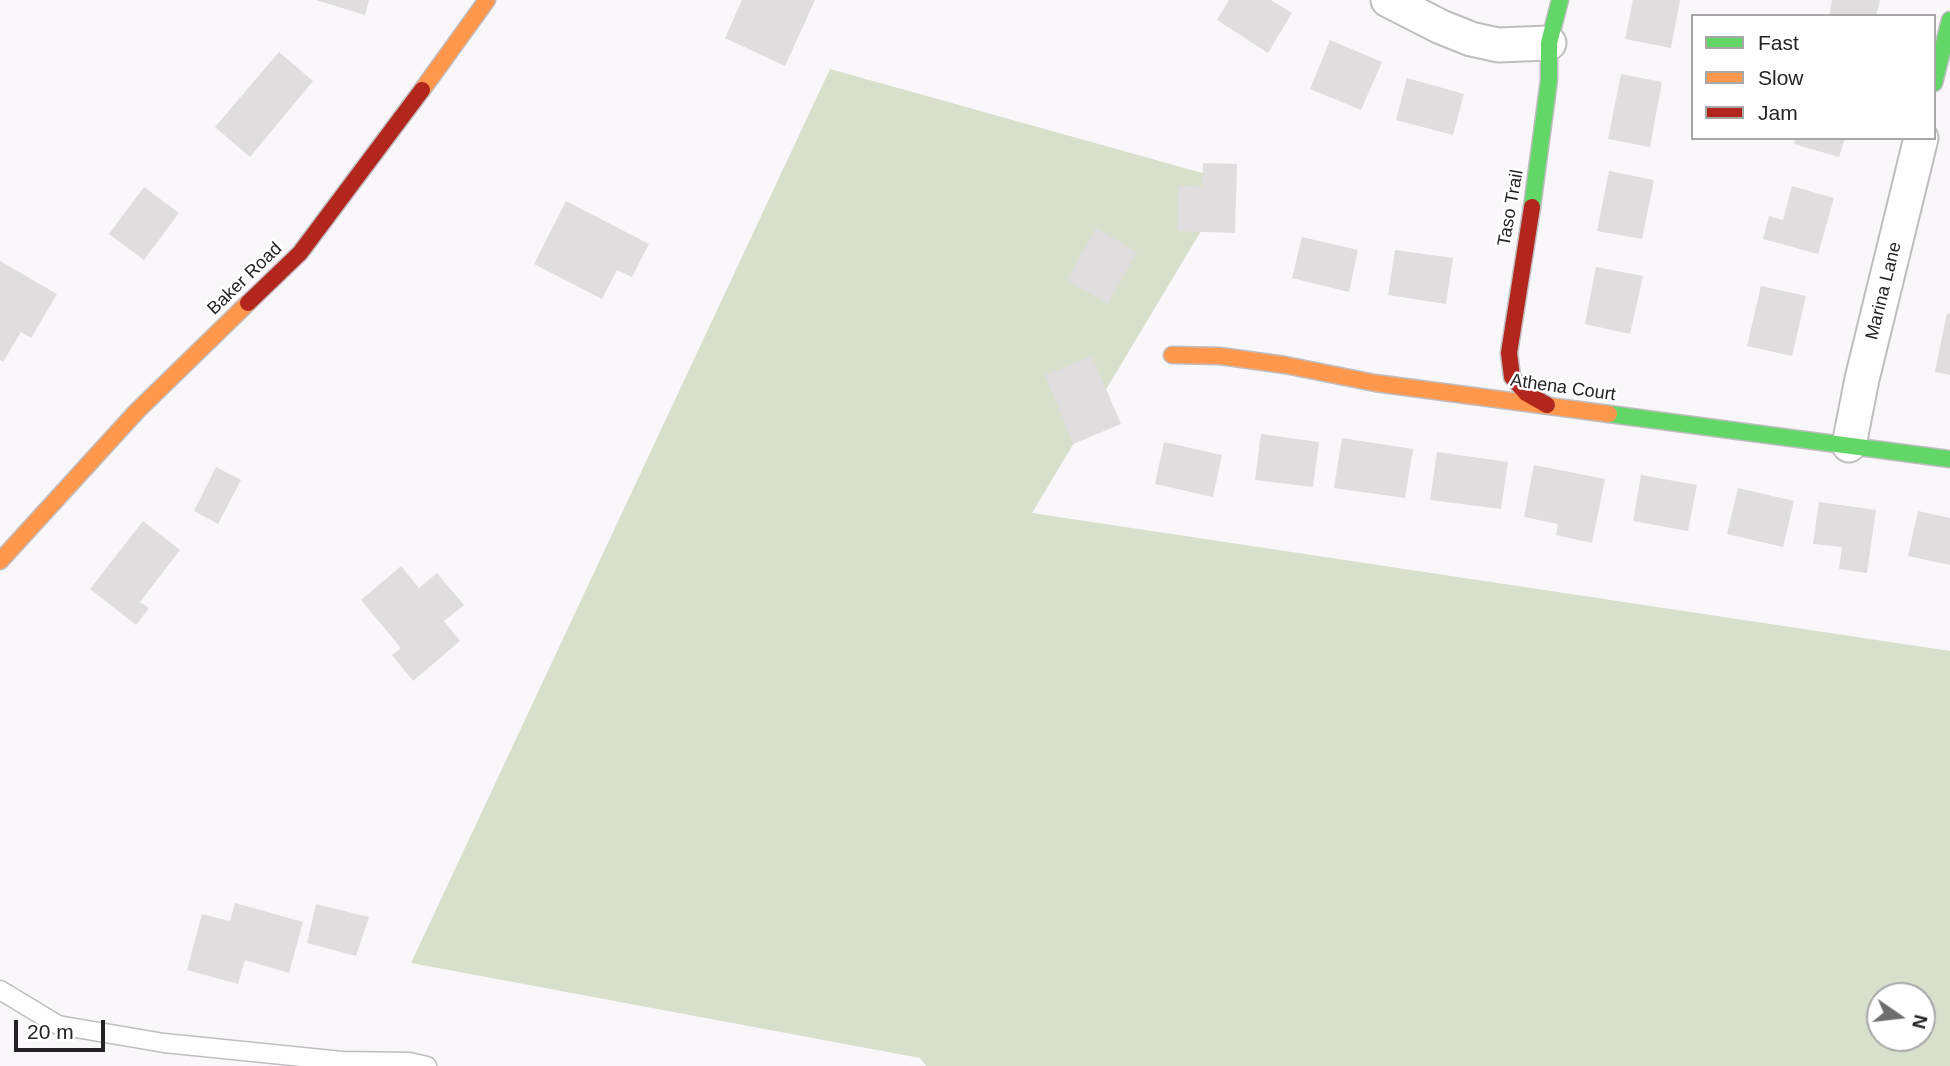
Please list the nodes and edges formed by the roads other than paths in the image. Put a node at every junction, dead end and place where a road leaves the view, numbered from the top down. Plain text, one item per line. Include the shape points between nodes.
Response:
1 (487, 0) edge
2 (1388, 0) edge
3 (1560, 0) edge
4 (1950, 20) edge
5 (1549, 43) junction
6 (1936, 75) edge
7 (1921, 140) edge
8 (1172, 355) dead end
9 (1547, 405) junction
10 (1849, 445) junction
11 (1950, 459) edge
12 (0, 561) edge
13 (0, 990) edge
14 (426, 1066) edge

1 - 12 street, Baker Road via 300,253 137,411
2 - 5 street via 1471,38 1498,44
3 - 5 street, Taso Trail
4 - 6 street
5 - 9 street, Taso Trail via 1536,184 1509,353 1512,377 1526,393
7 - 10 street, Marina Lane
8 - 9 street, Athena Court via 1233,358 1375,383
9 - 10 street, Athena Court
10 - 11 street, Athena Court
13 - 14 lane via 58,1025 164,1043

